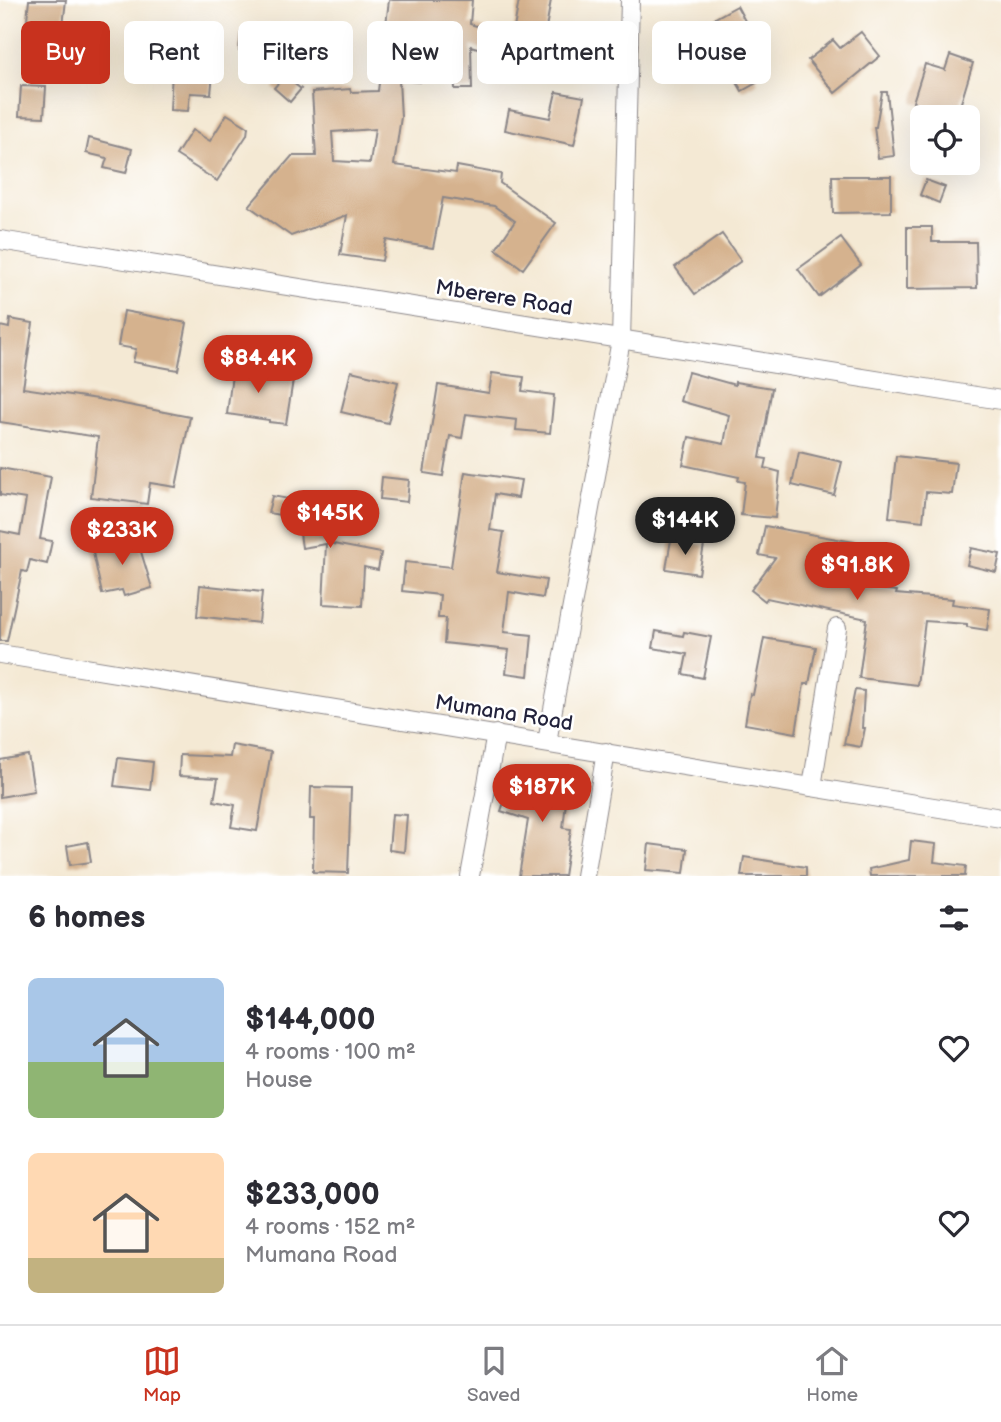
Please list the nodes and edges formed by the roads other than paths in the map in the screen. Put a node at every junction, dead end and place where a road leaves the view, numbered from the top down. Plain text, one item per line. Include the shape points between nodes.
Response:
1 (629, 0) edge
2 (0, 240) edge
3 (621, 340) junction
4 (1001, 400) edge
5 (837, 628) dead end
6 (0, 654) edge
7 (496, 734) junction
8 (547, 742) junction
9 (606, 752) junction
10 (812, 787) junction
11 (1001, 818) edge
12 (470, 876) edge
13 (585, 876) edge

1 - 3 street
2 - 3 street, Mberere Road
3 - 4 street, Mberere Road
3 - 8 street
5 - 10 street
6 - 7 street, Mumana Road
7 - 8 street, Mumana Road
7 - 12 street
8 - 9 street, Mumana Road
9 - 10 street, Mumana Road
9 - 13 street
10 - 11 street, Mumana Road

